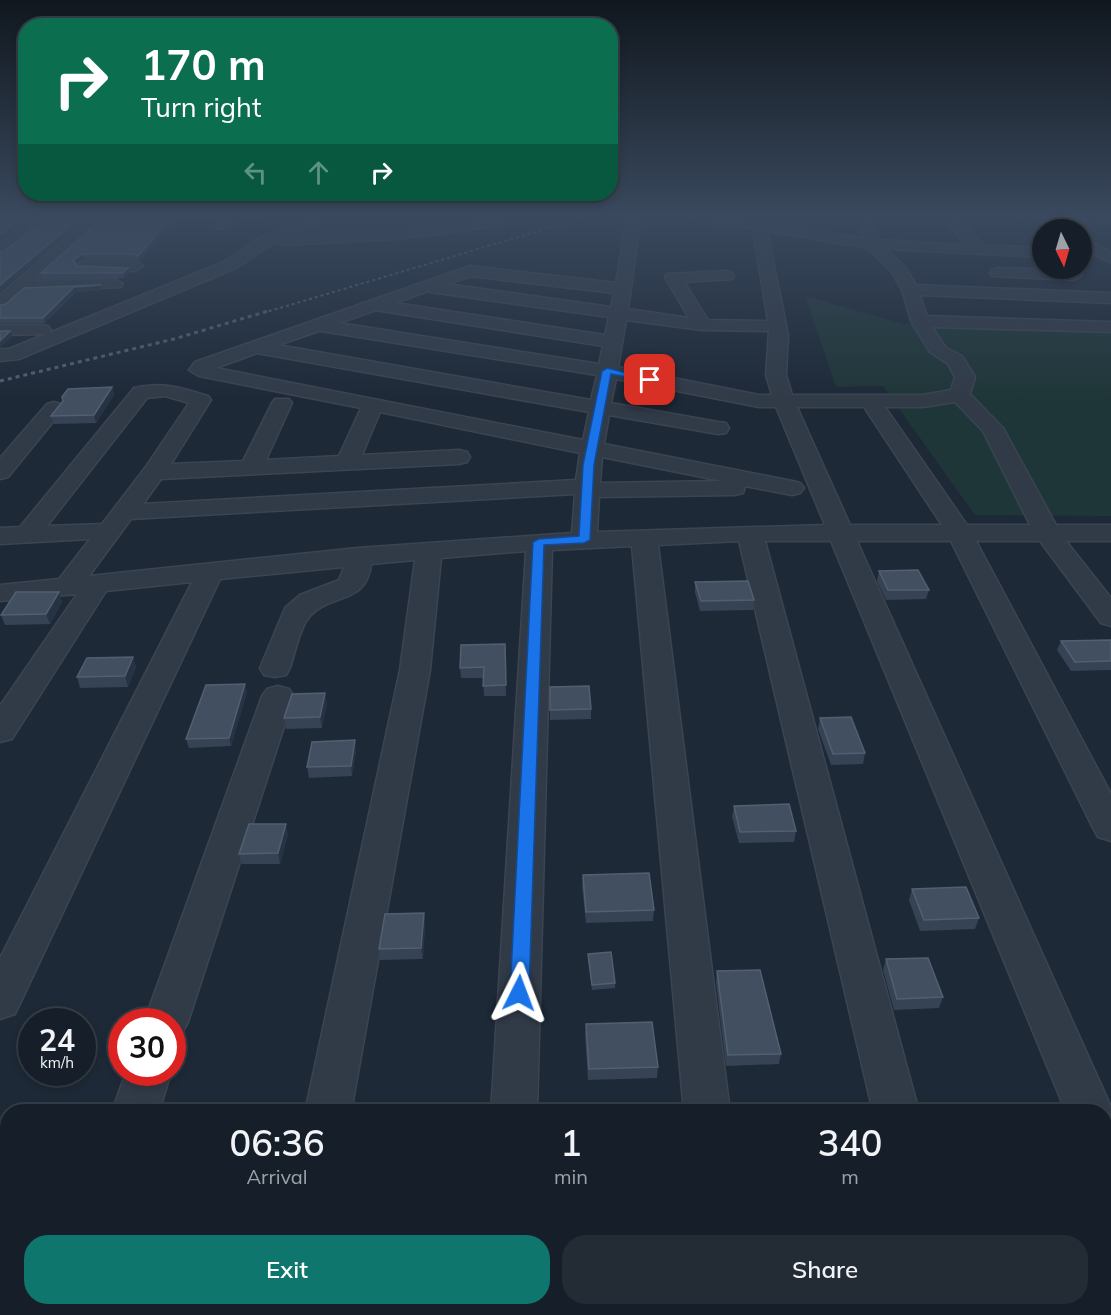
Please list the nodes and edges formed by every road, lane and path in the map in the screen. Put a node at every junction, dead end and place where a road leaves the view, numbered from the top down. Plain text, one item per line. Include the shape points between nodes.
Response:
1 (27, 277) edge
2 (200, 277) edge
3 (454, 277) edge
4 (532, 277) edge
5 (625, 277) edge
6 (673, 277) edge
7 (768, 277) edge
8 (903, 277) edge
9 (1080, 279) edge
10 (115, 284) edge
11 (18, 286) junction
12 (429, 287) junction
13 (623, 289) junction
14 (910, 290) junction
15 (1111, 298) edge
16 (0, 305) edge
17 (375, 305) junction
18 (24, 306) edge
19 (618, 314) junction
20 (920, 321) junction
21 (315, 325) junction
22 (702, 325) junction
23 (776, 326) junction
24 (1111, 327) edge
25 (0, 330) edge
26 (42, 330) dead end
27 (613, 342) junction
28 (255, 347) junction
29 (0, 355) edge
30 (607, 371) junction
31 (960, 395) junction
32 (784, 402) junction
33 (871, 402) junction
34 (282, 404) dead end
35 (373, 405) junction
36 (54, 408) edge
37 (600, 408) junction
38 (718, 428) dead end
39 (592, 446) junction
40 (459, 457) dead end
41 (348, 461) junction
42 (252, 465) junction
43 (0, 472) edge
44 (154, 472) junction
45 (588, 488) junction
46 (792, 488) junction
47 (820, 488) junction
48 (115, 522) junction
49 (841, 532) junction
50 (959, 532) junction
51 (750, 533) junction
52 (1047, 533) junction
53 (1111, 533) edge
54 (27, 535) junction
55 (0, 536) edge
56 (644, 537) junction
57 (584, 540) junction
58 (539, 542) junction
59 (429, 550) junction
60 (358, 556) junction
61 (211, 570) junction
62 (98, 582) junction
63 (68, 586) junction
64 (0, 593) edge
65 (1111, 617) edge
66 (0, 731) edge
67 (1111, 828) edge
68 (0, 1001) edge
69 (171, 1008) edge
70 (143, 1086) edge
71 (138, 1104) edge
72 (330, 1104) edge
73 (514, 1104) edge
74 (706, 1104) edge
75 (894, 1104) edge
76 (1087, 1104) edge

1 - 11 street
2 - 29 street via 12,355
3 - 12 street
4 - 13 street
5 - 13 street
6 - 22 street
7 - 23 street
8 - 14 street
9 - 15 street
10 - 11 street
11 - 16 street
12 - 17 street
12 - 19 street
13 - 19 street
14 - 15 street
14 - 20 street
16 - 18 street
17 - 21 street
17 - 27 street
19 - 22 street
19 - 27 street
20 - 24 street
20 - 31 street via 939,352 955,360 965,377
21 - 28 street
21 - 30 street
22 - 23 street
23 - 32 street via 776,375
25 - 26 street
27 - 30 street
28 - 35 street via 199,370
28 - 37 street
30 - 32 street via 759,401
30 - 37 street
31 - 33 street via 923,401
31 - 52 street via 992,428
32 - 33 street
32 - 47 street
33 - 50 street
34 - 42 street
35 - 39 street
35 - 41 street
36 - 43 street
37 - 38 street
37 - 39 street
39 - 45 street
39 - 46 street
40 - 41 street
41 - 42 street
42 - 44 street
44 - 48 street
44 - 54 street via 201,402 199,398 166,390 141,392
45 - 46 street
45 - 48 street
45 - 57 street
46 - 47 street
47 - 49 street
48 - 54 street
48 - 63 street
49 - 50 street
49 - 51 street
49 - 76 street
50 - 52 street
50 - 67 street
51 - 56 street
51 - 75 street
52 - 53 street
52 - 65 street
54 - 55 street
56 - 57 street
56 - 74 street
57 - 58 street
58 - 59 street
58 - 73 street
59 - 60 street
59 - 72 street via 415,670
60 - 61 street
60 - 69 street via 356,577 349,586 310,601 295,614
61 - 62 street
61 - 68 street
62 - 63 street
62 - 66 street
63 - 64 street
70 - 71 street

